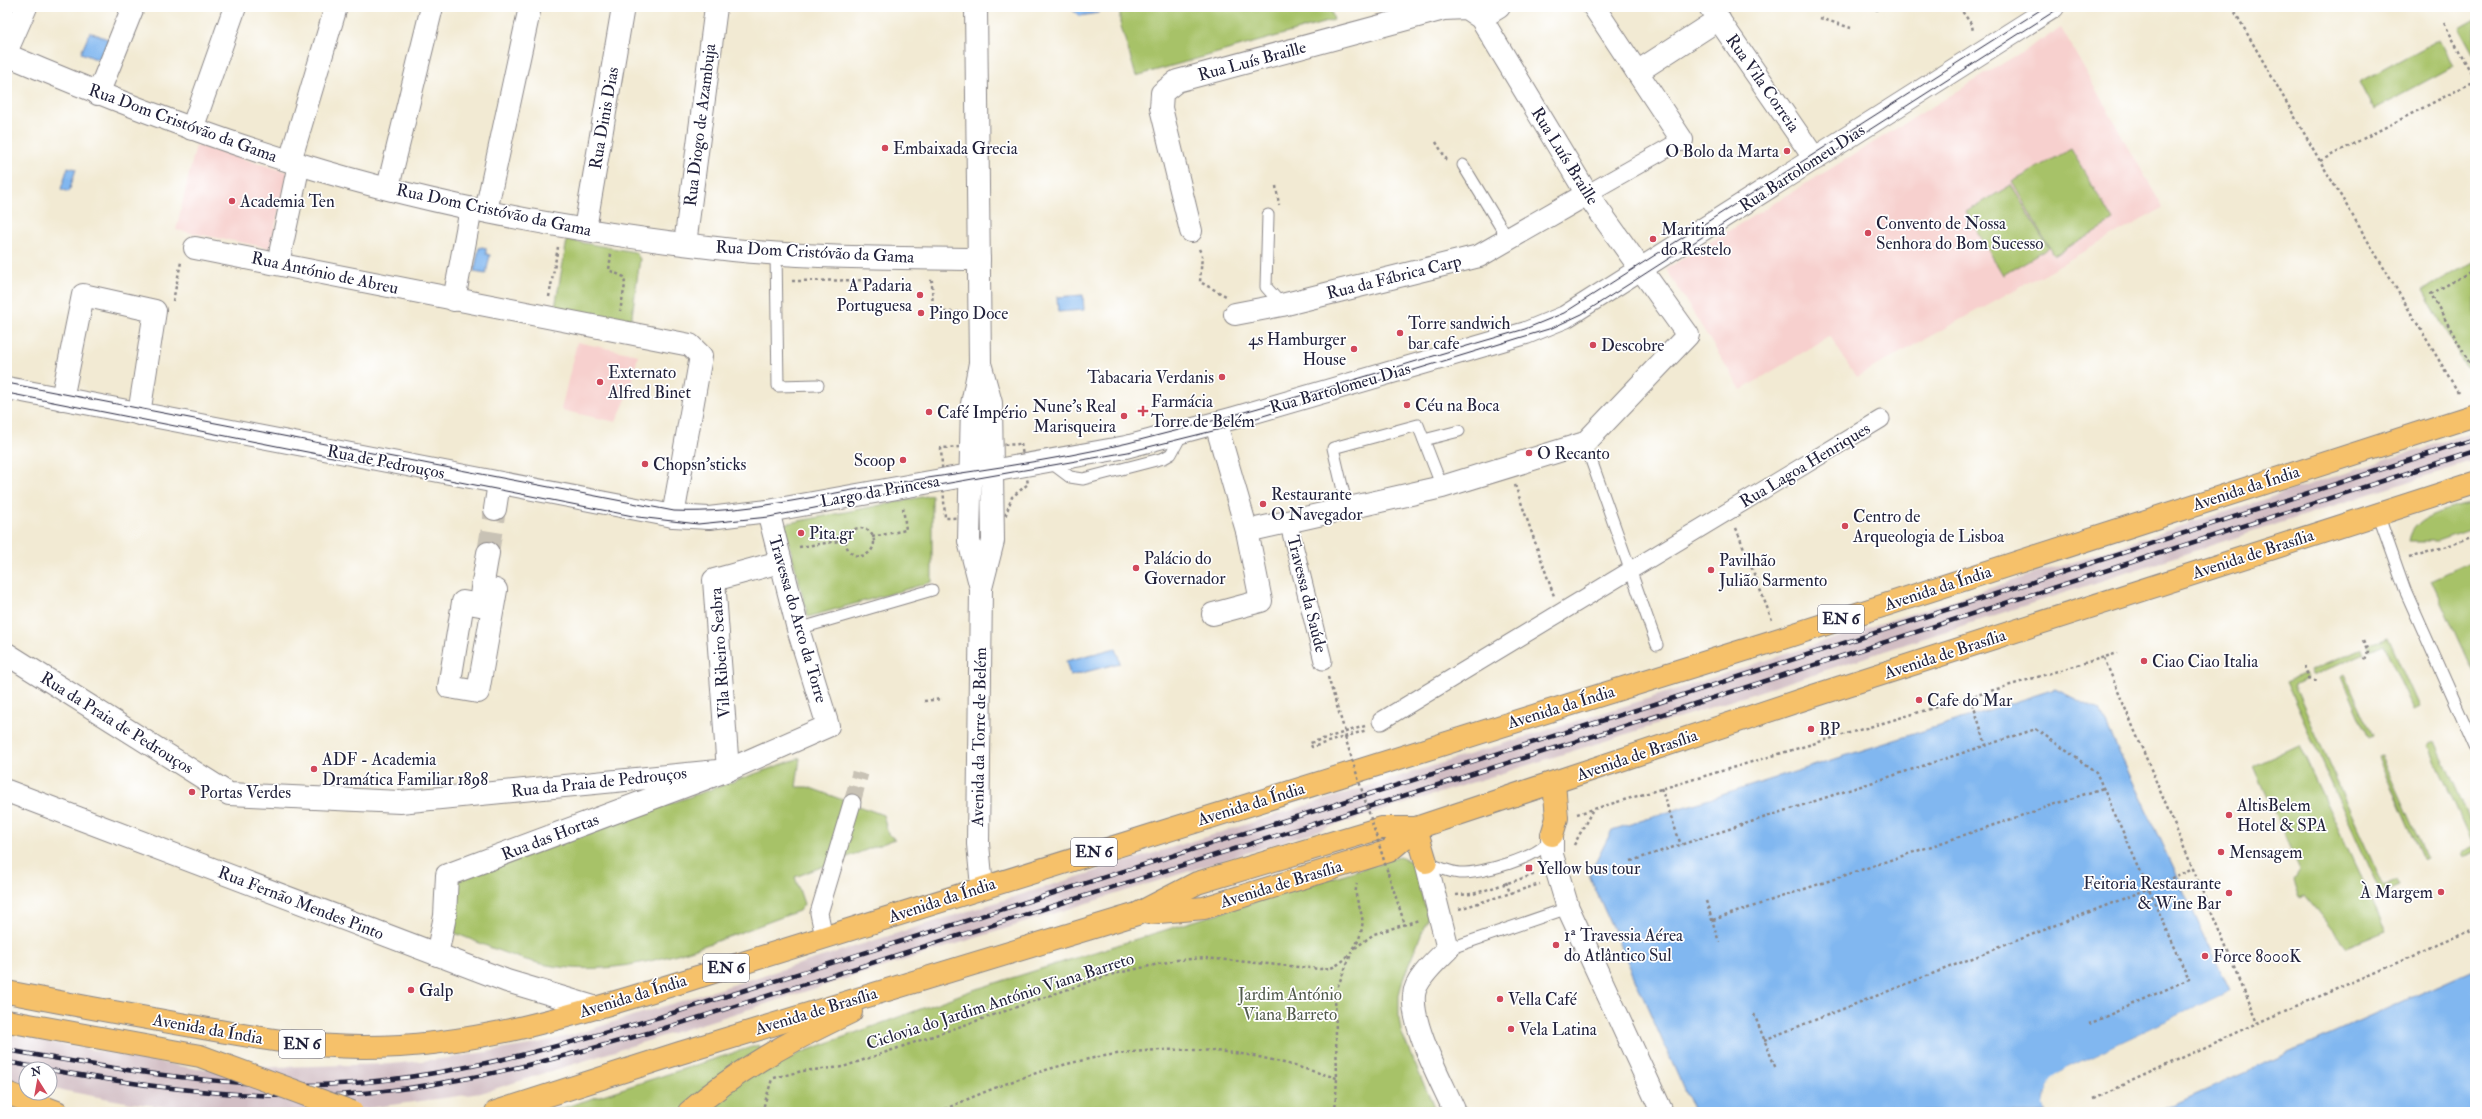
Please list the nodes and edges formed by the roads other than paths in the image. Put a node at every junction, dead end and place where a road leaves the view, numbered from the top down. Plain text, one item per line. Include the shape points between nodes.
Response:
1 (26, 7) edge
2 (133, 7) edge
3 (235, 7) edge
4 (336, 7) edge
5 (432, 7) edge
6 (530, 7) edge
7 (623, 7) edge
8 (716, 7) edge
9 (976, 7) edge
10 (1499, 7) edge
11 (1594, 7) edge
12 (2053, 7) edge
13 (1715, 13) edge
14 (1481, 18) junction
15 (7, 50) edge
16 (7, 55) edge
17 (1637, 72) junction
18 (98, 94) junction
19 (192, 129) junction
20 (1682, 140) joint
21 (1815, 159) junction
22 (295, 163) junction
23 (1463, 165) dead end
24 (388, 187) junction
25 (1588, 194) junction
26 (479, 210) junction
27 (1268, 215) dead end
28 (585, 229) junction
29 (1191, 231) dead end
30 (1508, 239) junction
31 (685, 244) junction
32 (188, 253) road end
33 (776, 253) junction
34 (979, 259) junction
35 (278, 263) junction
36 (1643, 270) junction
37 (454, 300) junction
38 (1282, 306) junction
39 (1234, 314) road end
40 (818, 385) dead end
41 (7, 388) edge
42 (62, 399) junction
43 (139, 414) junction
44 (2475, 415) edge
45 (1882, 419) dead end
46 (1216, 424) junction
47 (1460, 431) dead end
48 (1424, 440) junction
49 (1585, 443) junction
50 (982, 474) junction
51 (499, 483) junction
52 (2475, 483) edge
53 (1442, 487) junction
54 (1348, 507) junction
55 (495, 509) tunnel mouth
56 (768, 511) junction
57 (2378, 514) junction
58 (673, 516) junction
59 (1288, 520) junction
60 (1247, 531) junction
61 (488, 553) tunnel mouth
62 (786, 555) junction
63 (1631, 570) junction
64 (482, 588) dead end
65 (932, 590) dead end
66 (1213, 614) dead end
67 (798, 629) junction
68 (1657, 645) dead end
69 (7, 654) edge
70 (1323, 661) road end
71 (1375, 725) road end
72 (2475, 747) edge
73 (728, 770) junction
74 (1554, 783) junction
75 (7, 791) edge
76 (852, 803) tunnel mouth
77 (1416, 828) junction
78 (1552, 835) junction
79 (1426, 862) junction
80 (982, 887) junction
81 (1568, 908) junction
82 (824, 937) junction
83 (1448, 949) junction
84 (437, 955) junction
85 (920, 980) junction
86 (7, 992) edge
87 (597, 1008) junction
88 (7, 1021) edge
89 (8, 1093) edge
90 (57, 1112) edge
91 (352, 1112) edge
92 (496, 1112) edge
93 (689, 1112) edge
94 (1455, 1112) edge
95 (1662, 1112) edge

1 - 15 street
2 - 18 street
3 - 19 street
4 - 22 street
5 - 24 street
6 - 26 street
7 - 28 street, Rua Dinis Dias
8 - 31 street, Rua Diogo de Azambuja
9 - 34 street, Avenida da Torre de Belém
10 - 14 street
11 - 17 street
12 - 21 street, Rua Bartolomeu Dias
13 - 17 street
13 - 21 street, Rua Vila Correia
14 - 25 street, Rua Luís Braille
14 - 29 street, Rua Luís Braille via 1466,8 1444,9 1177,81 1162,93 1161,108
16 - 18 street, Rua Dom Cristóvão da Gama
17 - 20 street
18 - 19 street, Rua Dom Cristóvão da Gama
19 - 22 street, Rua Dom Cristóvão da Gama
20 - 25 street
21 - 36 street, Rua Bartolomeu Dias
22 - 24 street, Rua Dom Cristóvão da Gama
22 - 35 street
23 - 30 lane
24 - 26 street, Rua Dom Cristóvão da Gama
25 - 30 street, Rua da Fábrica Carp
25 - 36 street, Rua Luís Braille
26 - 28 street, Rua Dom Cristóvão da Gama
26 - 37 street
27 - 38 lane via 1266,287
28 - 31 street, Rua Dom Cristóvão da Gama
30 - 38 street, Rua da Fábrica Carp via 1479,256
31 - 33 street, Rua Dom Cristóvão da Gama
32 - 35 street, Rua António de Abreu
33 - 34 street, Rua Dom Cristóvão da Gama via 872,258
33 - 40 lane via 778,386
34 - 50 street, Avenida da Torre de Belém via 980,363 991,403
35 - 37 street, Rua António de Abreu
36 - 46 street, Rua Bartolomeu Dias via 1579,310 1526,333
36 - 49 street, Rua Luís Braille via 1688,335
37 - 58 street, Rua António de Abreu via 690,345 701,356
38 - 39 street, Rua da Fábrica Carp
41 - 42 street, Rua de Pedrouços
42 - 43 street, Rua de Pedrouços
42 - 43 street via 83,295 155,312
43 - 51 street, Rua de Pedrouços
44 - 80 main road, Avenida da Índia / EN 6 via 1780,639
45 - 63 street, Rua Lagoa Henriques
46 - 50 street, Rua Bartolomeu Dias via 1126,447
46 - 60 street
47 - 48 lane
48 - 53 lane
48 - 54 lane via 1418,425 1333,448
49 - 53 street
49 - 63 lane
50 - 56 street, Largo da Princesa
50 - 80 street, Avenida da Torre de Belém via 993,541 981,588 978,844
51 - 55 street
51 - 58 street, Rua de Pedrouços
52 - 57 main road, Avenida de Brasília
53 - 54 street
54 - 59 street
56 - 58 street, Rua de Pedrouços via 709,518
56 - 62 street, Travessa do Arco da Torre
57 - 72 lane via 2405,590
57 - 74 main road, Avenida de Brasília via 1807,698
59 - 60 street, Travessa da Saúde
59 - 70 street, Travessa da Saúde
60 - 66 street via 1261,601
61 - 64 street
62 - 67 street, Travessa do Arco da Torre
62 - 73 street, Vila Ribeiro Seabra via 714,580
63 - 68 lane
63 - 71 street, Rua Lagoa Henriques
65 - 67 lane
67 - 73 street, Travessa do Arco da Torre via 828,726
69 - 73 street, Rua da Praia de Pedrouços via 230,794 400,802
73 - 84 street, Rua das Hortas via 447,875 445,916
74 - 77 main road, Avenida de Brasília
74 - 78 main road via 1557,818
75 - 84 street, Rua Fernão Mendes Pinto
76 - 82 street via 819,913
77 - 79 main road
77 - 85 main road, Avenida de Brasília via 1381,828 1197,884 1136,914
78 - 79 lane via 1542,850 1532,855 1473,873 1458,872
78 - 81 street via 1552,855 1561,867
79 - 83 street
80 - 82 main road, Avenida da Índia / EN 6
81 - 83 lane
81 - 95 street
82 - 87 main road, Avenida da Índia / EN 6
83 - 94 street via 1427,970 1414,994 1417,1025
84 - 87 street, Rua Fernão Mendes Pinto via 507,981
85 - 92 main road, Avenida de Brasília
85 - 93 main road via 820,1026 763,1058 713,1090
86 - 87 main road, Avenida da Índia / EN 6 via 284,1043 362,1047 435,1042 512,1030
88 - 91 main road, bridge via 200,1056
89 - 90 main road

